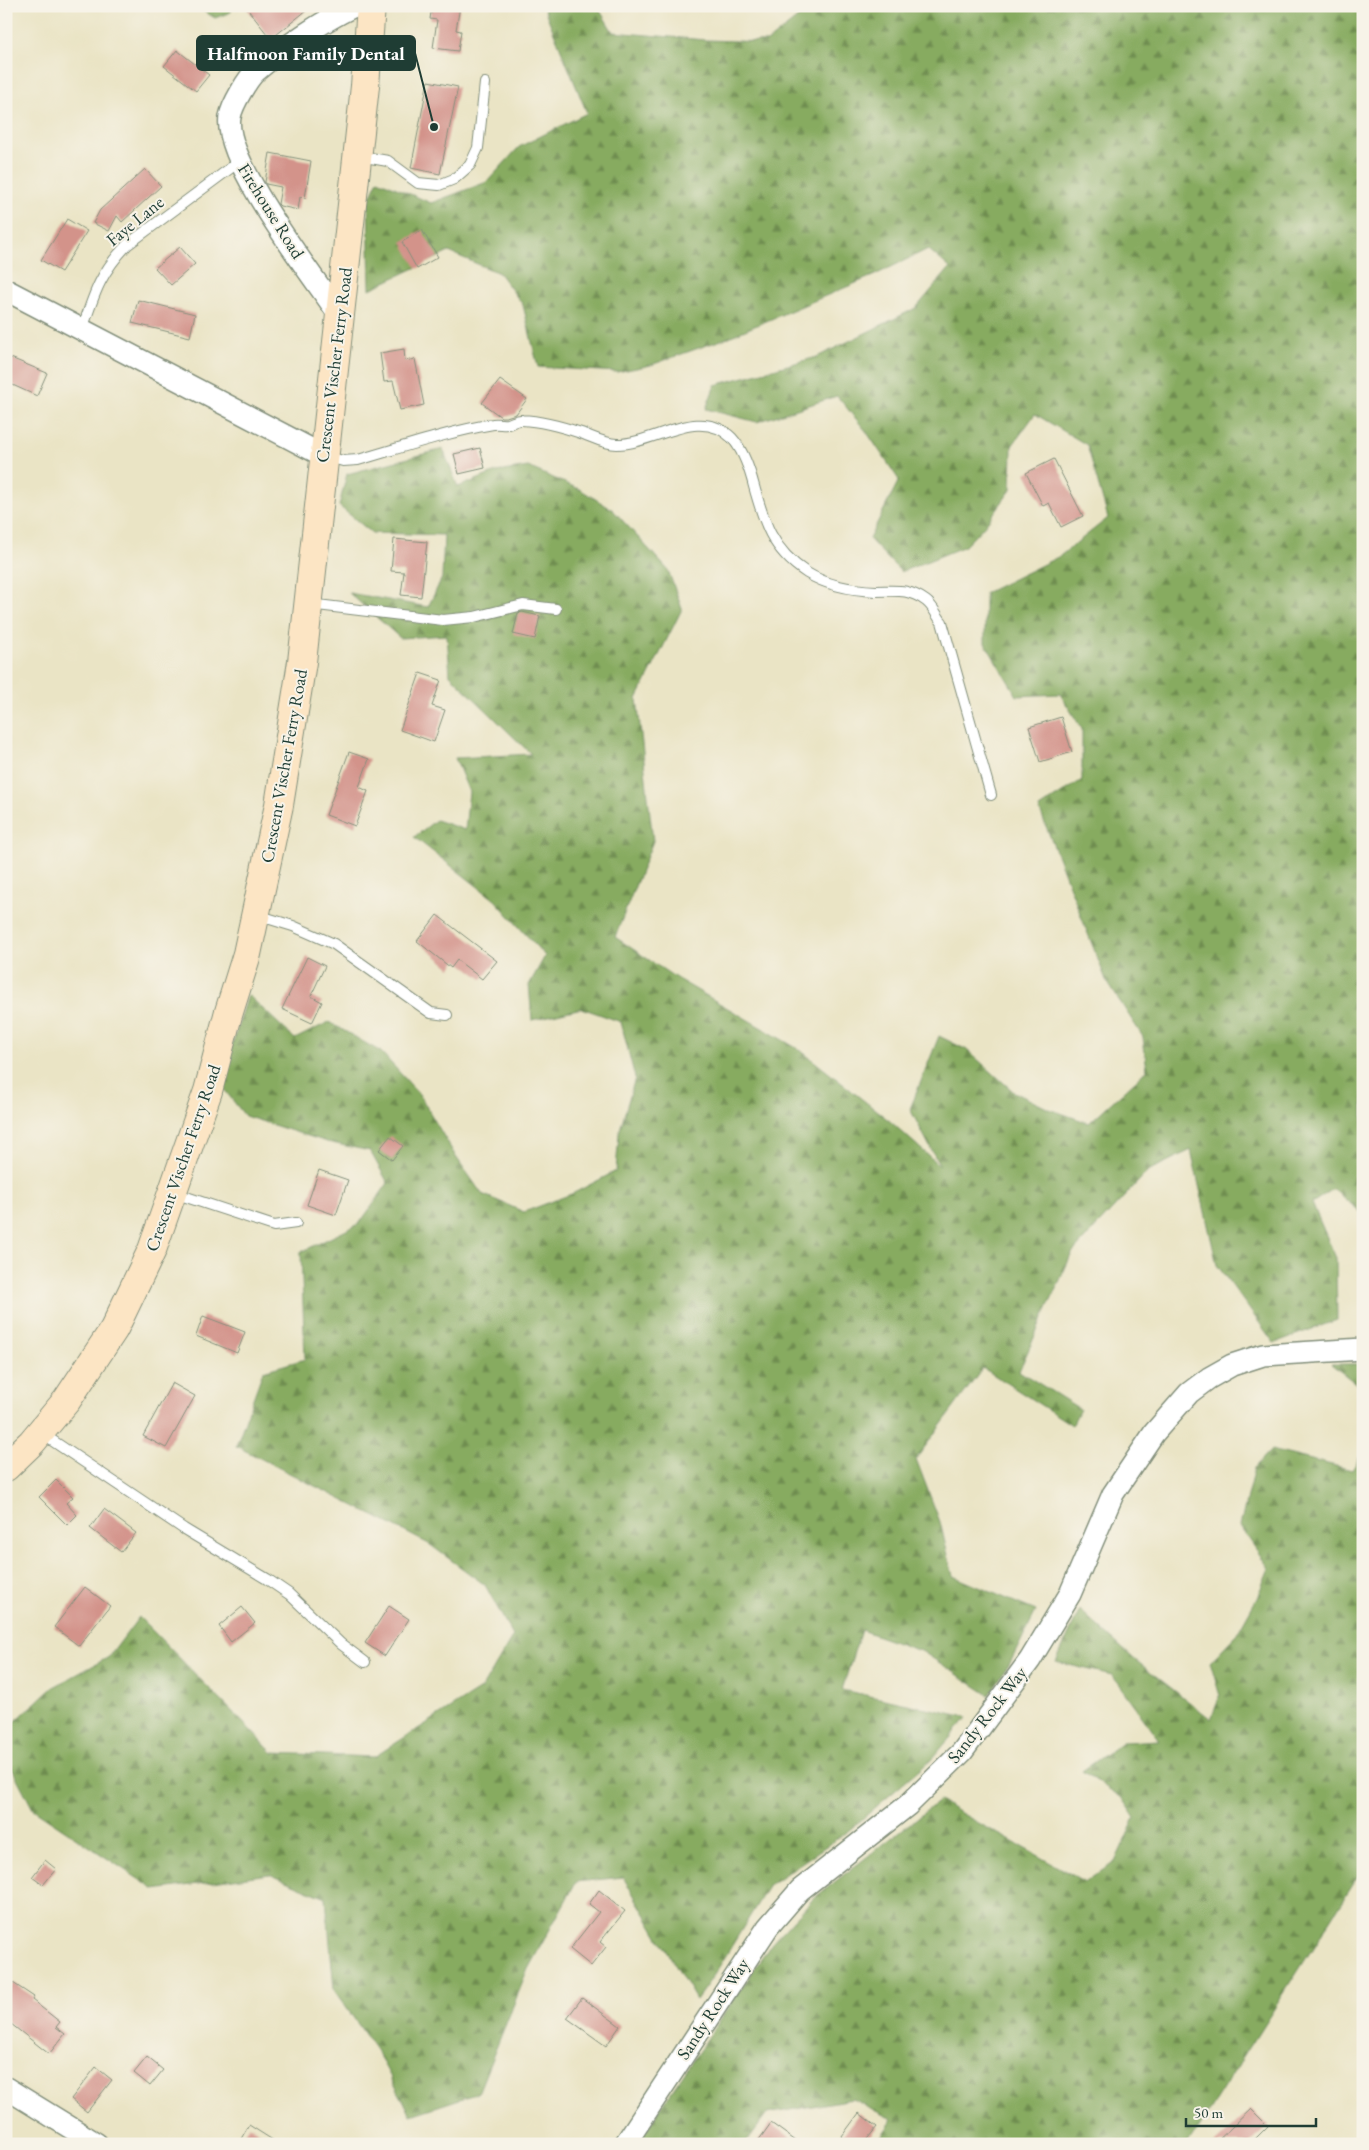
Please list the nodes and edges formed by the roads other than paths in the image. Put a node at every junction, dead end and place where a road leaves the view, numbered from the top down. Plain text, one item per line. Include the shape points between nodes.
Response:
1 (354, 6) edge
2 (372, 6) edge
3 (485, 83) dead end
4 (358, 156) junction
5 (240, 161) junction
6 (6, 290) edge
7 (340, 316) junction
8 (82, 330) junction
9 (324, 456) junction
10 (308, 604) junction
11 (556, 609) dead end
12 (991, 795) dead end
13 (256, 915) junction
14 (447, 1015) dead end
15 (172, 1192) junction
16 (296, 1224) dead end
17 (1363, 1349) edge
18 (40, 1432) junction
19 (6, 1466) edge
20 (365, 1662) dead end
21 (6, 2088) edge
22 (97, 2144) edge
23 (625, 2144) edge

1 - 5 street, Firehouse Road via 255,72 230,117 231,136
2 - 4 main road, Crescent Vischer Ferry Road
3 - 4 lane via 478,148 470,165 454,179 439,185 418,183 388,161
4 - 7 main road, Crescent Vischer Ferry Road
5 - 7 street, Firehouse Road via 256,192
5 - 8 lane, Faye Lane via 127,245 97,285
6 - 8 street
7 - 9 main road, Crescent Vischer Ferry Road
8 - 9 street
9 - 10 main road, Crescent Vischer Ferry Road
9 - 12 lane via 343,461 358,460 469,429 520,420 561,427 617,444 681,427 716,427 732,438 739,448 767,529 776,546 791,561 838,587 901,590 930,605 942,622
10 - 11 lane via 443,620 474,617 522,605
10 - 13 main road, Crescent Vischer Ferry Road via 279,805
13 - 14 lane via 293,926 334,944 431,1013
13 - 15 main road, Crescent Vischer Ferry Road via 248,954 208,1091
15 - 16 lane via 274,1226
15 - 18 main road, Crescent Vischer Ferry Road via 152,1250 114,1330 67,1400
17 - 23 street, Sandy Rock Way via 1263,1355 1232,1365 1190,1393 1154,1434 1113,1494 1070,1594 1030,1660 962,1752 908,1805 800,1890 768,1927
18 - 19 main road, Crescent Vischer Ferry Road
18 - 20 lane via 184,1529 268,1579
21 - 22 street

